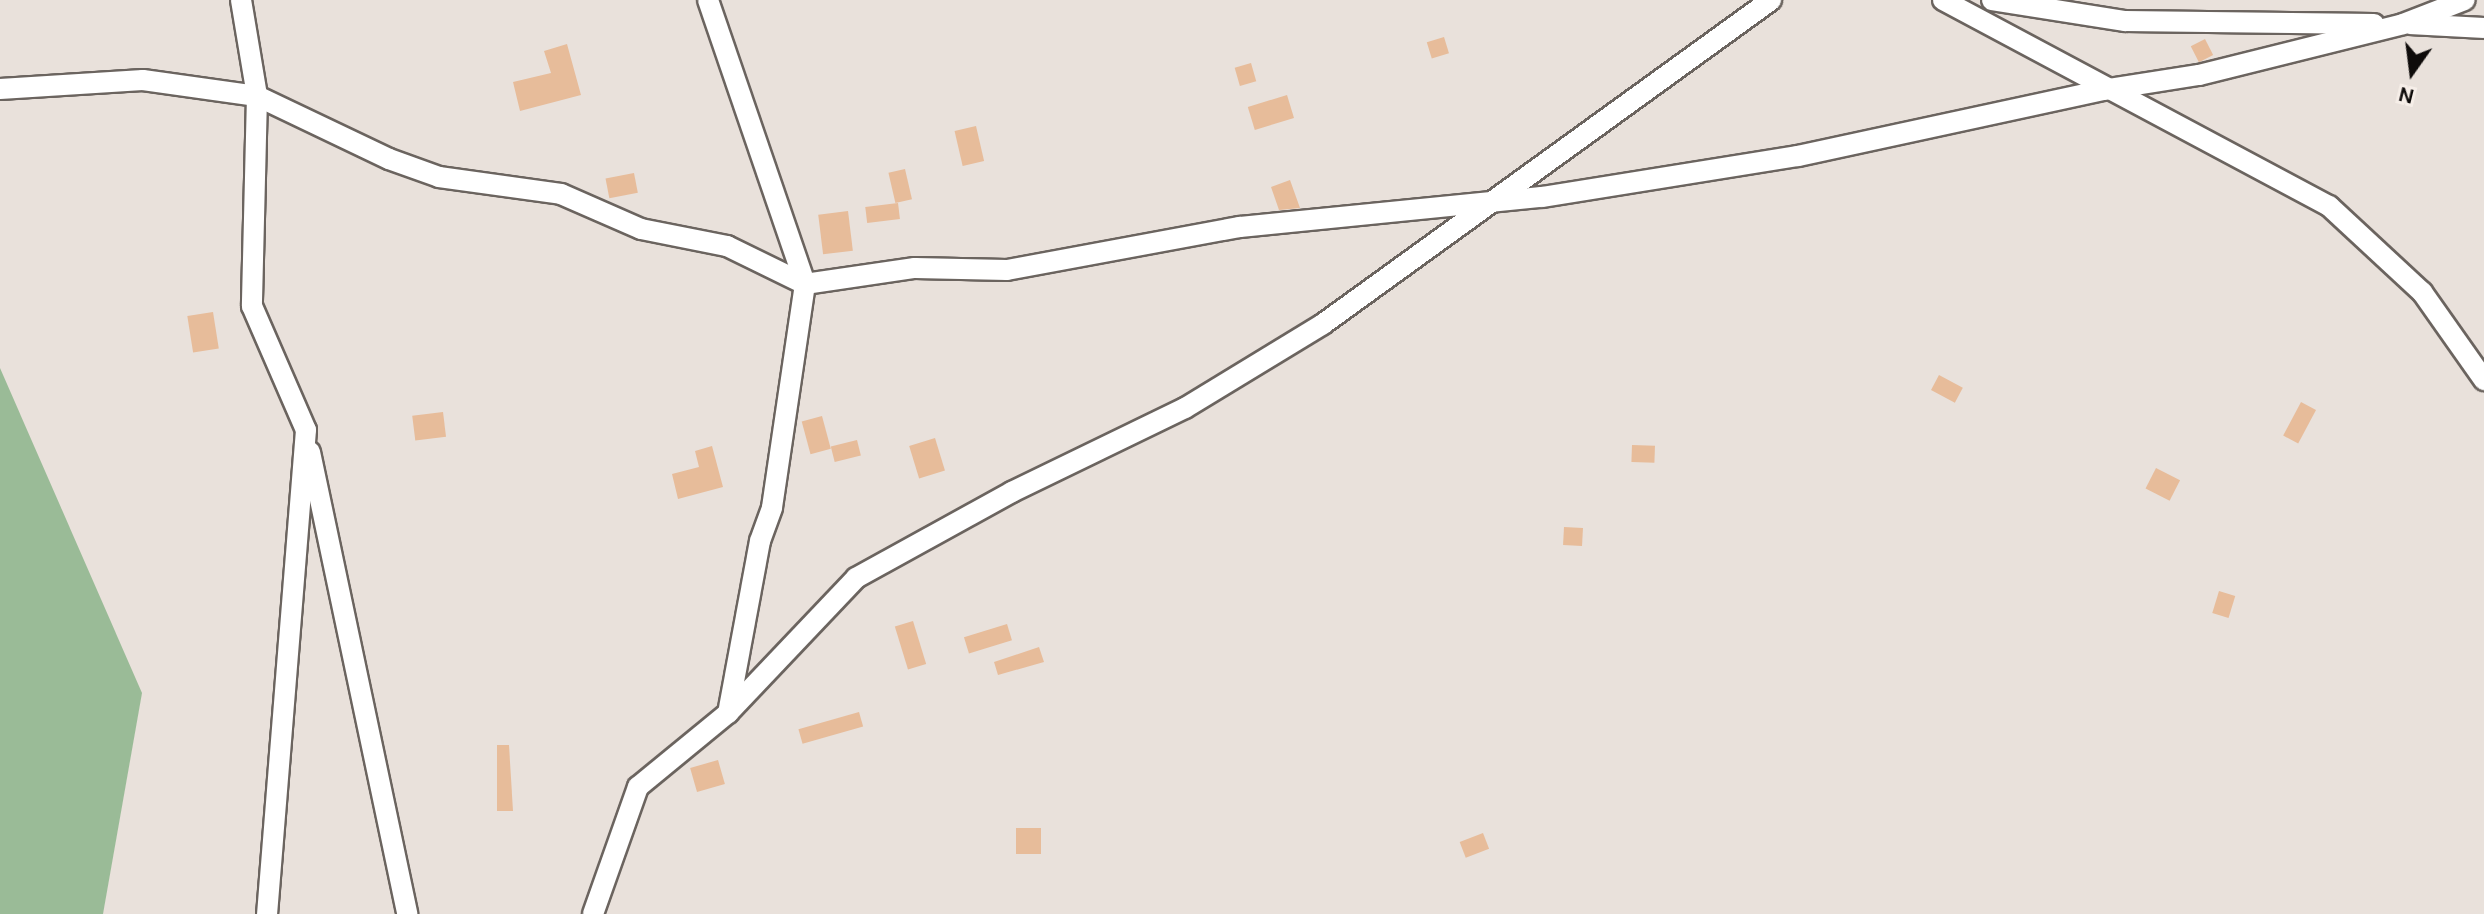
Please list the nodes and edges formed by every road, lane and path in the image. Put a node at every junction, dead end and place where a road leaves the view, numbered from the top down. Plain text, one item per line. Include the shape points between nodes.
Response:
1 (241, 0) edge
2 (708, 0) edge
3 (1771, 0) edge
4 (1943, 0) edge
5 (1992, 0) edge
6 (2465, 0) edge
7 (2403, 24) junction
8 (2484, 28) edge
9 (0, 89) edge
10 (2103, 90) junction
11 (257, 96) junction
12 (1487, 203) junction
13 (805, 284) junction
14 (2484, 380) edge
15 (306, 430) junction
16 (728, 713) junction
17 (267, 914) edge
18 (407, 914) edge
19 (593, 914) edge

1 - 11 street
2 - 13 street
3 - 12 street
4 - 10 street via 2048,53
5 - 7 street via 2125,21
6 - 7 street
7 - 8 street
7 - 10 street via 2199,75
9 - 11 street via 143,80
10 - 12 street via 1798,156
10 - 14 street via 2329,206 2422,292
11 - 13 street via 439,177 561,194 641,229 727,246
11 - 15 street via 252,306
12 - 13 street via 1240,227 1007,270 915,268
12 - 16 street via 1323,324 1185,408 1012,492 856,578
13 - 16 street via 772,508 760,541
15 - 17 street
15 - 18 street
16 - 19 street via 638,787

